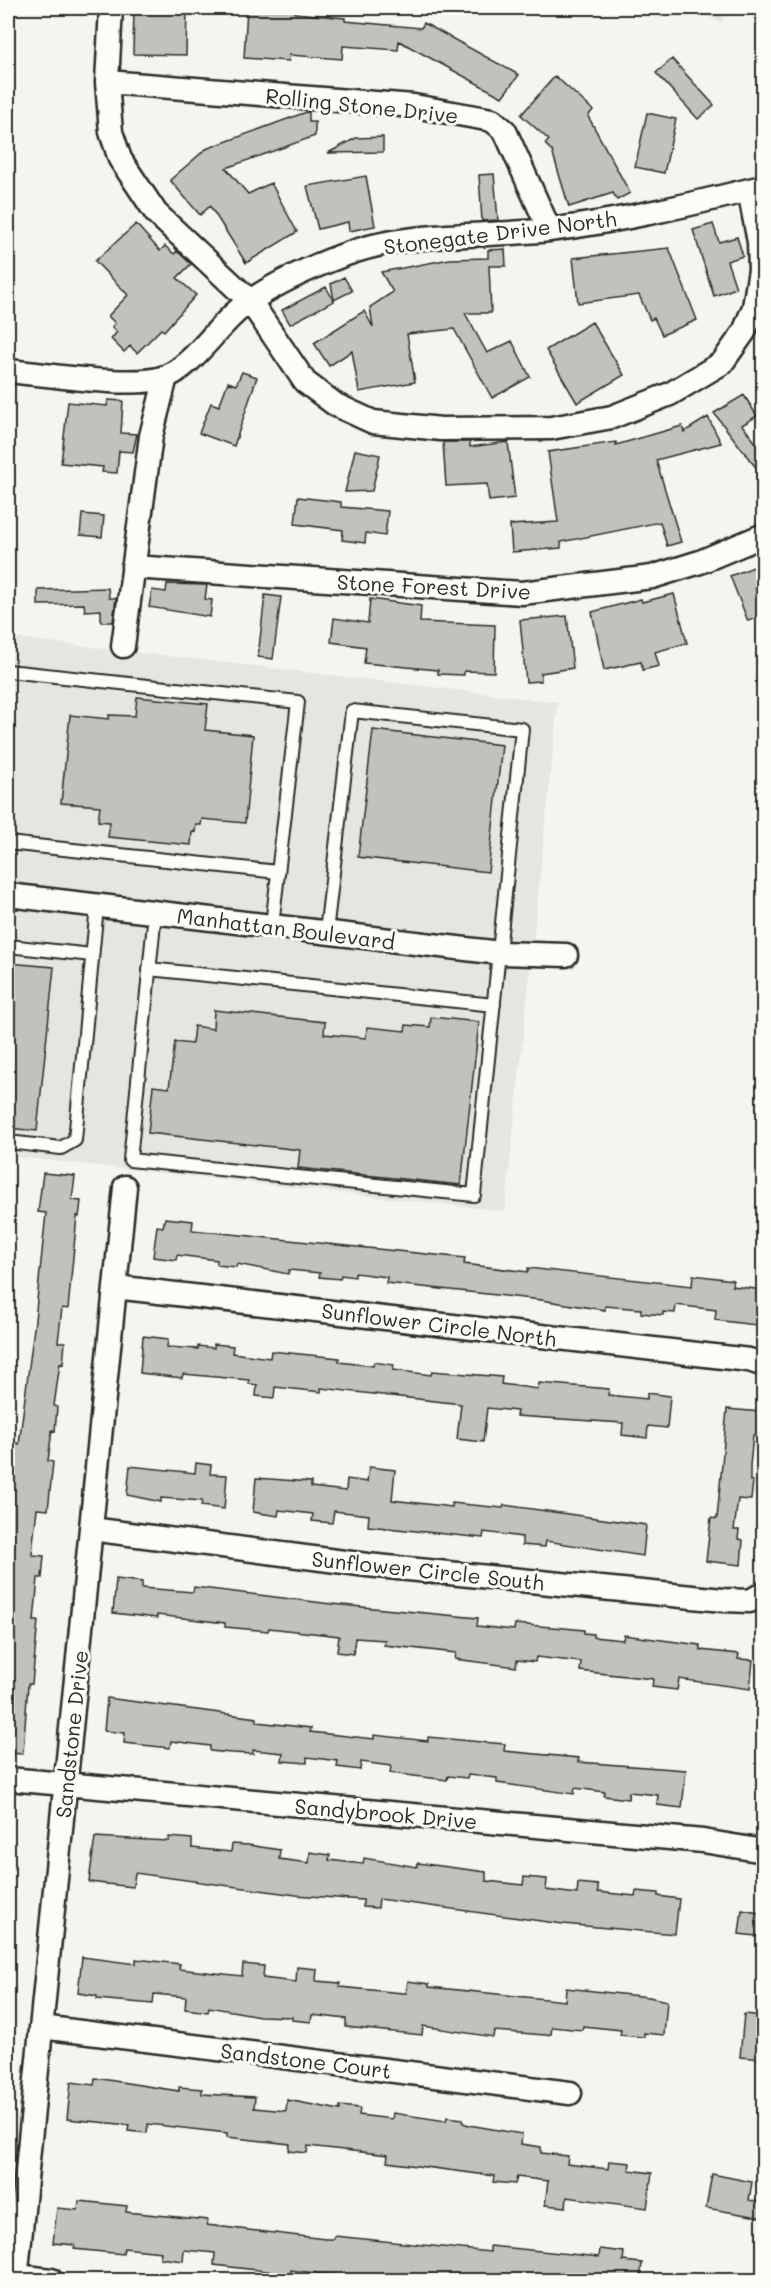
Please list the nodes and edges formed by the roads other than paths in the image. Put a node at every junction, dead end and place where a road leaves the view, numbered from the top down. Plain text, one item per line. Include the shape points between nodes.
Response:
1 (111, 8) edge
2 (107, 82) junction
3 (756, 188) edge
4 (549, 230) junction
5 (250, 301) junction
6 (8, 371) edge
7 (166, 377) junction
8 (764, 535) edge
9 (133, 567) junction
10 (123, 646) dead end
11 (8, 671) edge
12 (8, 843) edge
13 (278, 872) junction
14 (8, 896) edge
15 (97, 906) junction
16 (155, 913) junction
17 (272, 926) junction
18 (326, 932) junction
19 (8, 946) edge
20 (500, 953) junction
21 (92, 955) junction
22 (566, 955) dead end
23 (148, 969) junction
24 (494, 1005) junction
25 (8, 1142) edge
26 (124, 1187) dead end
27 (115, 1287) junction
28 (764, 1365) edge
29 (91, 1529) junction
30 (764, 1593) edge
31 (8, 1779) edge
32 (66, 1784) junction
33 (764, 1851) edge
34 (41, 2027) junction
35 (570, 2093) dead end
36 (17, 2278) edge
37 (51, 2280) edge

1 - 2 street
2 - 4 street, Rolling Stone Drive via 414,106 492,120 505,131
2 - 5 street via 111,132 120,159 156,213
3 - 4 street, Stonegate Drive North via 677,208
3 - 5 street via 760,270 754,307 744,332 722,363 670,394 612,417 551,428 441,429 373,422 336,405 305,382
4 - 5 street, Stonegate Drive North via 381,244 330,261
5 - 7 street, Stonegate Drive North
6 - 7 street, Stonegate Drive North via 135,382
7 - 9 street via 151,436
8 - 9 street, Stone Forest Drive via 652,577 522,594
9 - 10 street
11 - 13 lane via 298,702
12 - 13 lane
13 - 17 lane
14 - 15 street, Manhattan Boulevard
15 - 16 street, Manhattan Boulevard
15 - 21 lane
16 - 17 street, Manhattan Boulevard
16 - 23 lane
17 - 18 street, Manhattan Boulevard
18 - 20 street, Manhattan Boulevard
18 - 20 lane via 352,711 522,729
19 - 21 lane
20 - 22 street, Manhattan Boulevard
20 - 24 lane
21 - 25 lane via 75,1140 61,1148
23 - 24 lane
23 - 24 lane via 130,1160 474,1195
26 - 27 street, Sandstone Drive
27 - 28 street, Sunflower Circle North via 749,1360
27 - 29 street, Sandstone Drive
29 - 30 street, Sunflower Circle South via 367,1565 700,1598 750,1601
29 - 32 street, Sandstone Drive
31 - 32 street, Sandybrook Drive
32 - 33 street, Sandybrook Drive via 703,1841
32 - 34 street, Sandstone Drive
34 - 35 street, Sandstone Court
34 - 36 street, Sandstone Drive
36 - 37 street

